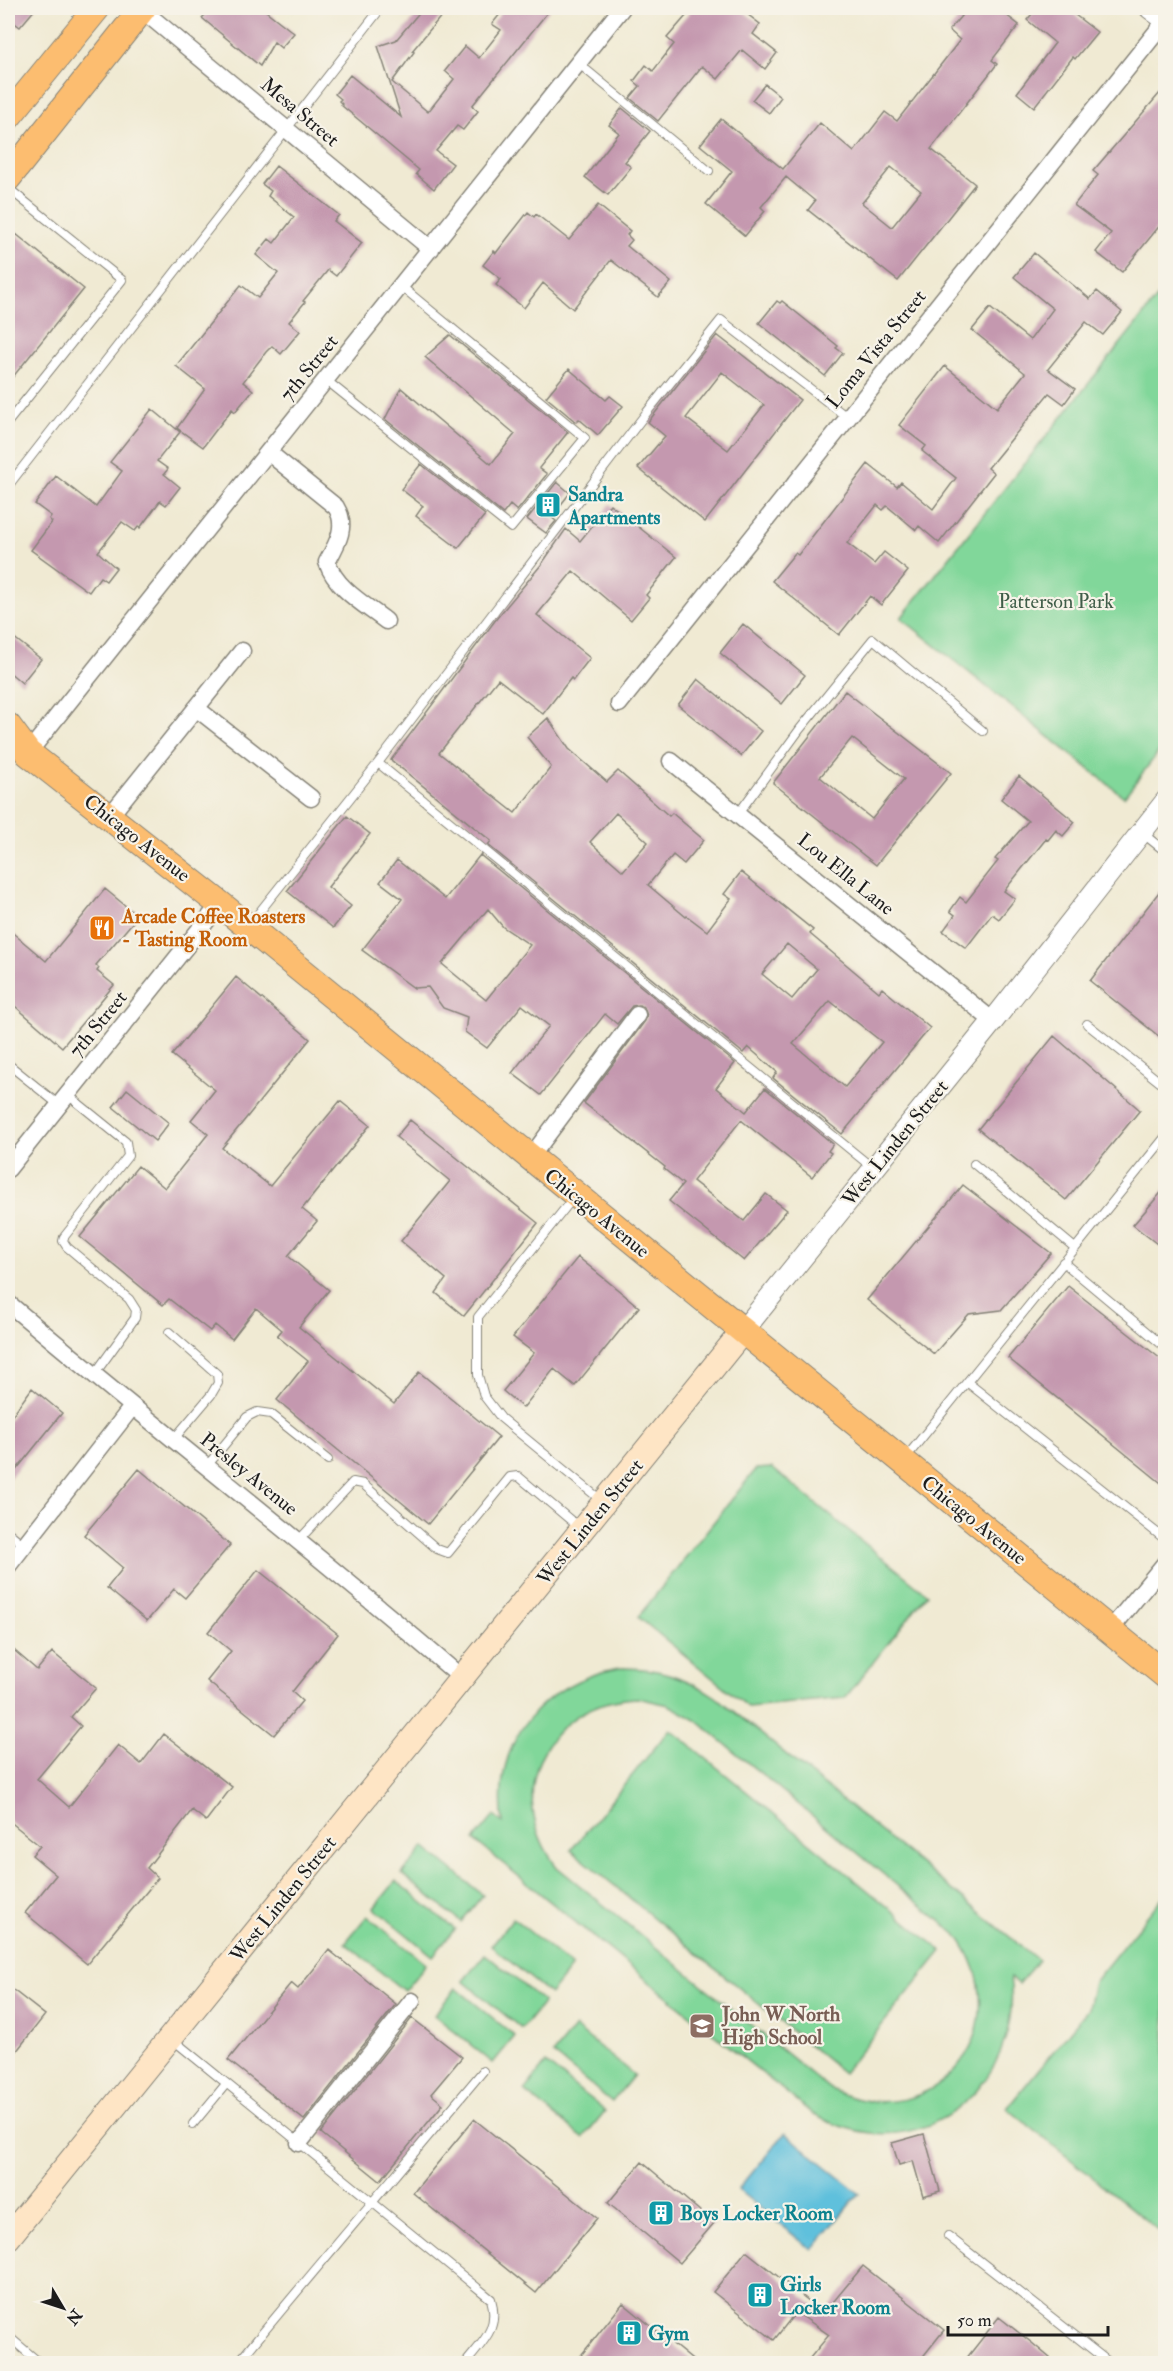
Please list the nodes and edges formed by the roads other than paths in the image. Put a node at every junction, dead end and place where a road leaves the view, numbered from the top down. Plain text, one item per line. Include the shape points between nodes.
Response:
1 (97, 8) edge
2 (142, 8) edge
3 (381, 8) edge
4 (622, 8) edge
5 (1150, 8) edge
6 (1166, 20) edge
7 (578, 63) junction
8 (8, 117) edge
9 (286, 127) junction
10 (709, 171) dead end
11 (8, 178) edge
12 (8, 189) edge
13 (431, 249) junction
14 (401, 286) junction
15 (326, 380) junction
16 (848, 418) junction
17 (8, 422) edge
18 (268, 452) junction
19 (8, 486) edge
20 (386, 621) dead end
21 (242, 651) dead end
22 (619, 704) dead end
23 (196, 708) junction
24 (8, 726) edge
25 (983, 731) dead end
26 (18, 748) edge
27 (671, 761) dead end
28 (378, 763) junction
29 (311, 798) dead end
30 (1166, 801) edge
31 (738, 814) junction
32 (109, 817) junction
33 (1141, 832) junction
34 (1166, 852) edge
35 (220, 904) junction
36 (248, 927) junction
37 (637, 1015) dead end
38 (993, 1021) junction
39 (1087, 1024) dead end
40 (8, 1064) edge
41 (1166, 1087) edge
42 (63, 1100) junction
43 (1166, 1136) edge
44 (530, 1158) junction
45 (974, 1164) dead end
46 (8, 1168) edge
47 (874, 1168) junction
48 (575, 1195) junction
49 (1075, 1248) junction
50 (1063, 1263) junction
51 (8, 1303) edge
52 (169, 1332) dead end
53 (742, 1332) junction
54 (1166, 1348) edge
55 (93, 1375) junction
56 (967, 1382) junction
57 (132, 1407) junction
58 (173, 1440) junction
59 (328, 1460) dead end
60 (903, 1462) junction
61 (207, 1466) junction
62 (604, 1503) junction
63 (583, 1530) junction
64 (8, 1532) edge
65 (1166, 1540) edge
66 (298, 1541) junction
67 (24, 1545) junction
68 (1166, 1562) edge
69 (8, 1566) edge
70 (1110, 1630) junction
71 (1166, 1676) edge
72 (463, 1679) junction
73 (412, 2001) dead end
74 (170, 2038) junction
75 (483, 2071) dead end
76 (226, 2084) junction
77 (193, 2124) dead end
78 (298, 2144) junction
79 (372, 2204) junction
80 (948, 2236) dead end
81 (8, 2238) edge
82 (8, 2336) edge
83 (42, 2364) edge
84 (237, 2364) edge
85 (465, 2364) edge
86 (1110, 2364) edge

1 - 8 main road
2 - 9 street, Mesa Street
2 - 11 main road
3 - 9 lane
4 - 7 street, 7th Street
5 - 6 street
6 - 16 street, Loma Vista Street
7 - 10 lane
7 - 13 street, 7th Street
9 - 13 street, Mesa Street
9 - 19 lane
12 - 17 lane via 122,280
13 - 14 street, 7th Street
14 - 15 street, 7th Street
14 - 15 lane via 585,438 511,528
15 - 18 street, 7th Street
16 - 22 street, Loma Vista Street
16 - 28 lane via 721,320
18 - 20 street via 336,507 342,525 327,562 331,574 340,586
18 - 26 street, 7th Street
21 - 23 street
23 - 29 street
23 - 32 street
24 - 26 main road, Chicago Avenue
25 - 31 lane via 873,639
26 - 32 main road, Chicago Avenue
27 - 31 street, Lou Ella Lane
28 - 36 lane
28 - 47 lane
30 - 33 street, West Linden Street
31 - 38 street, Lou Ella Lane
32 - 35 main road, Chicago Avenue
33 - 34 lane
33 - 38 street, West Linden Street
35 - 36 main road, Chicago Avenue
35 - 42 street, 7th Street
36 - 44 main road, Chicago Avenue
37 - 44 street
38 - 47 street, West Linden Street
39 - 41 lane
40 - 42 lane
42 - 46 street, 7th Street
42 - 55 lane via 126,1142 129,1150 63,1241 129,1299 136,1310 135,1318
43 - 49 lane
44 - 48 main road, Chicago Avenue
45 - 49 lane
47 - 53 street, West Linden Street
48 - 53 main road, Chicago Avenue
48 - 62 lane via 478,1317 478,1375 484,1396 501,1419
49 - 50 lane
50 - 54 lane
50 - 56 lane
51 - 55 street, Presley Avenue
52 - 58 lane via 218,1374 212,1395
53 - 60 main road, Chicago Avenue
53 - 62 main road, West Linden Street
55 - 57 street, Presley Avenue
56 - 60 lane
56 - 65 lane
57 - 58 street, Presley Avenue
57 - 67 street
58 - 61 street, Presley Avenue
59 - 61 lane via 270,1414 257,1412 247,1417
60 - 70 main road, Chicago Avenue
61 - 66 street, Presley Avenue
62 - 63 main road, West Linden Street
63 - 66 lane via 518,1476 510,1477 448,1553 437,1549 363,1484 353,1482
63 - 72 main road, West Linden Street
64 - 67 lane
66 - 72 street, Presley Avenue
67 - 69 street
68 - 70 street
70 - 71 main road, Chicago Avenue
72 - 74 main road, West Linden Street
73 - 78 street
74 - 76 lane
74 - 81 main road, West Linden Street
75 - 79 lane
76 - 77 lane
76 - 78 lane
78 - 79 lane
79 - 84 lane
79 - 85 lane via 491,2299 495,2311 490,2333
80 - 86 lane
82 - 83 lane

